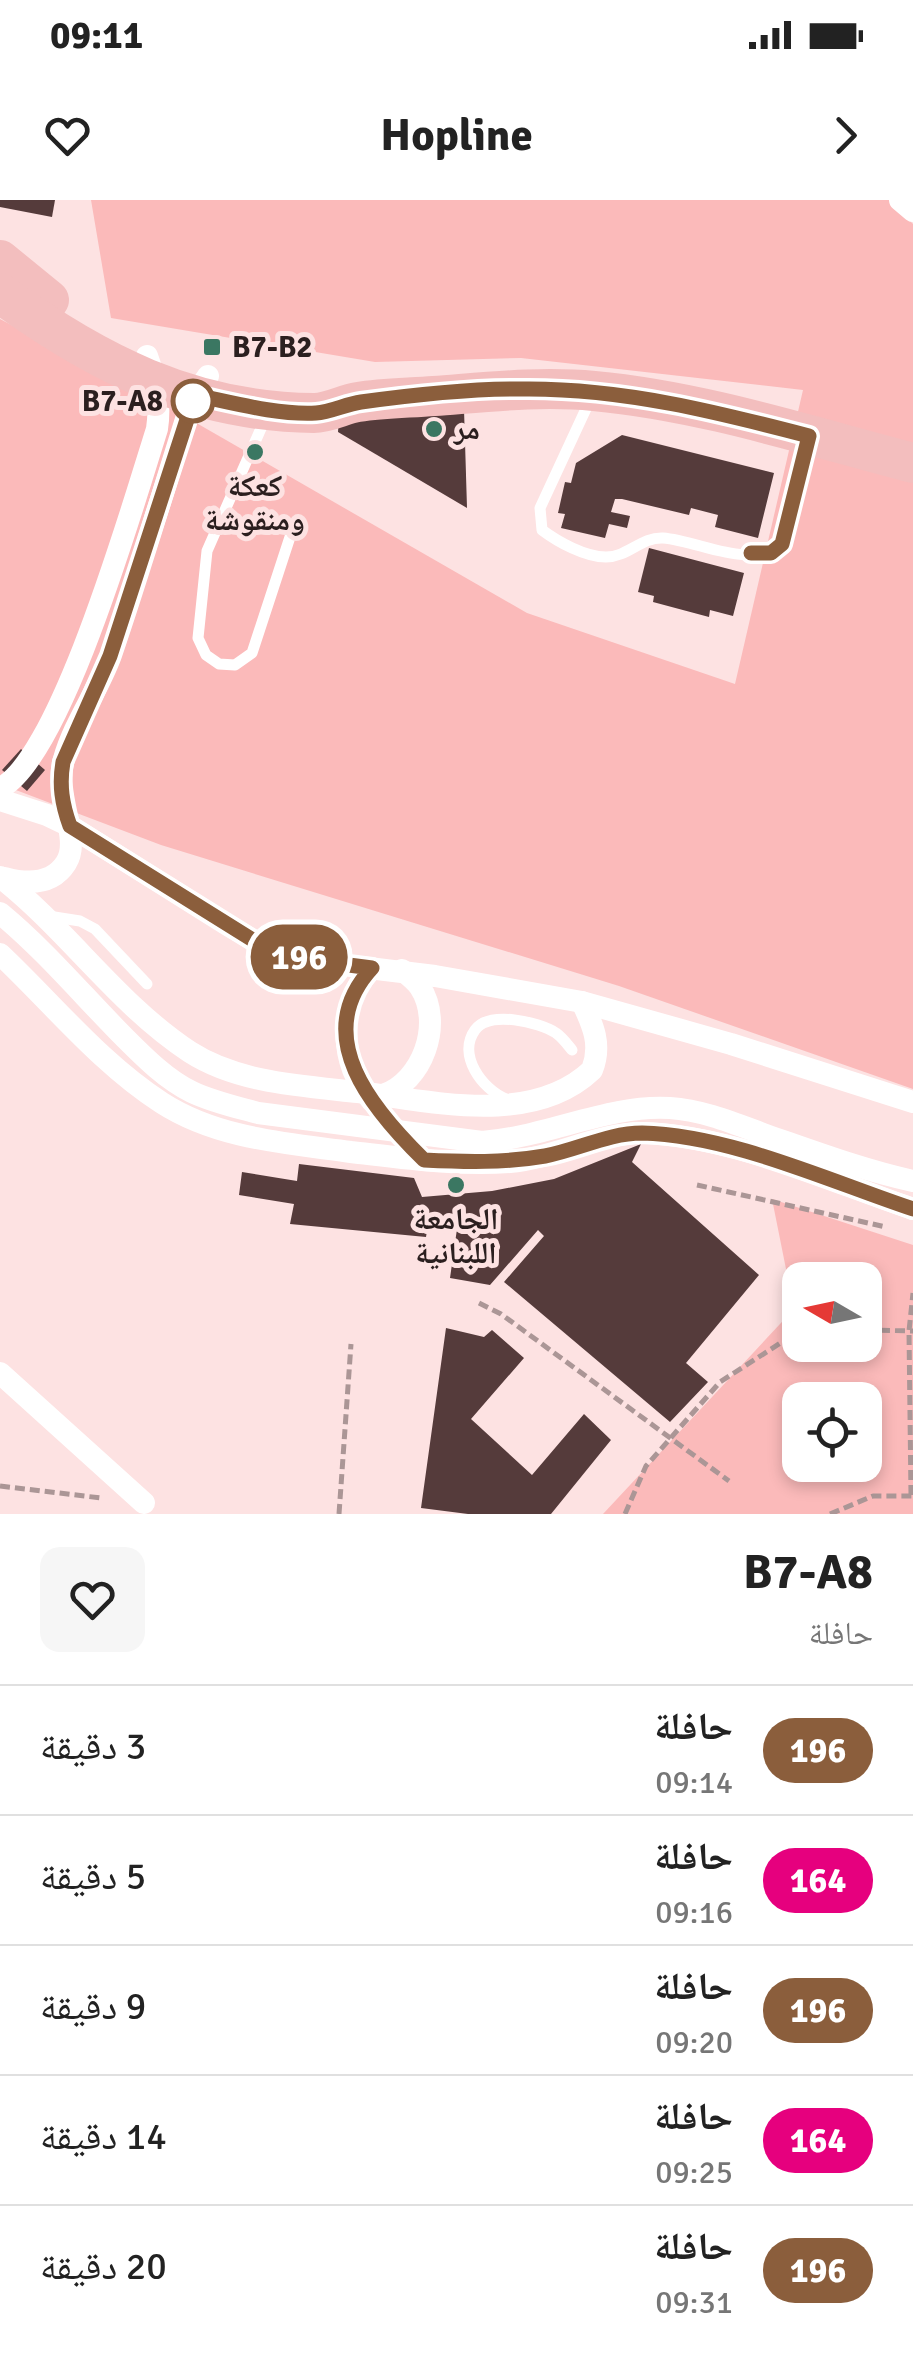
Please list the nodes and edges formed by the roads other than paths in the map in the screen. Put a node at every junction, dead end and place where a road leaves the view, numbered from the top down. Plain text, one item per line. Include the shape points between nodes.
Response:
1 (900, 200) edge
2 (913, 210) edge
3 (0, 260) edge
4 (0, 293) edge
5 (177, 378) junction
6 (594, 391) junction
7 (358, 402) junction
8 (270, 409) junction
9 (809, 436) junction
10 (913, 463) edge
11 (290, 537) dead end
12 (0, 788) edge
13 (0, 800) edge
14 (70, 826) junction
15 (0, 877) edge
16 (0, 914) edge
17 (44, 916) junction
18 (0, 954) edge
19 (372, 968) junction
20 (402, 970) junction
21 (147, 984) dead end
22 (582, 1002) junction
23 (572, 1050) dead end
24 (375, 1099) junction
25 (515, 1102) junction
26 (913, 1102) edge
27 (349, 1125) junction
28 (395, 1131) junction
29 (315, 1147) junction
30 (424, 1160) junction
31 (913, 1181) edge
32 (913, 1209) edge
33 (0, 1373) edge
34 (144, 1503) road end

1 - 2 street
3 - 5 highway via 42,296
4 - 5 highway via 121,370
5 - 7 highway
5 - 8 highway
5 - 12 street via 160,409 71,684 31,757
5 - 14 street via 110,656 63,762 62,806
6 - 7 highway via 527,388
6 - 9 highway
6 - 9 lane via 540,508 542,530 557,542 603,558 661,538 730,554 771,553 782,544
7 - 8 highway via 318,413
8 - 11 lane via 206,551 198,638 219,664 234,665 252,653
9 - 10 highway
13 - 14 street
14 - 15 street via 70,855 58,872 36,883
14 - 19 street via 256,942 310,960
15 - 17 street
16 - 27 street via 190,1092 258,1113
17 - 21 lane via 95,929
17 - 24 street via 146,1020 194,1055 254,1076
18 - 29 street via 113,1066 166,1106 220,1130
19 - 20 street
19 - 24 street via 355,990 346,1038 348,1056
20 - 22 street
20 - 24 street via 424,995 427,1044 401,1090
22 - 25 street via 595,1030 592,1070 564,1089
22 - 26 street
23 - 25 lane via 560,1036 531,1024 492,1020 475,1029 469,1050 474,1071 495,1094
24 - 25 street
24 - 27 street
24 - 28 street
27 - 28 street
27 - 29 street
28 - 30 street
28 - 31 street via 499,1141 625,1110 674,1108
29 - 30 street
30 - 32 street via 511,1162 639,1133 677,1136 723,1144
33 - 34 street

